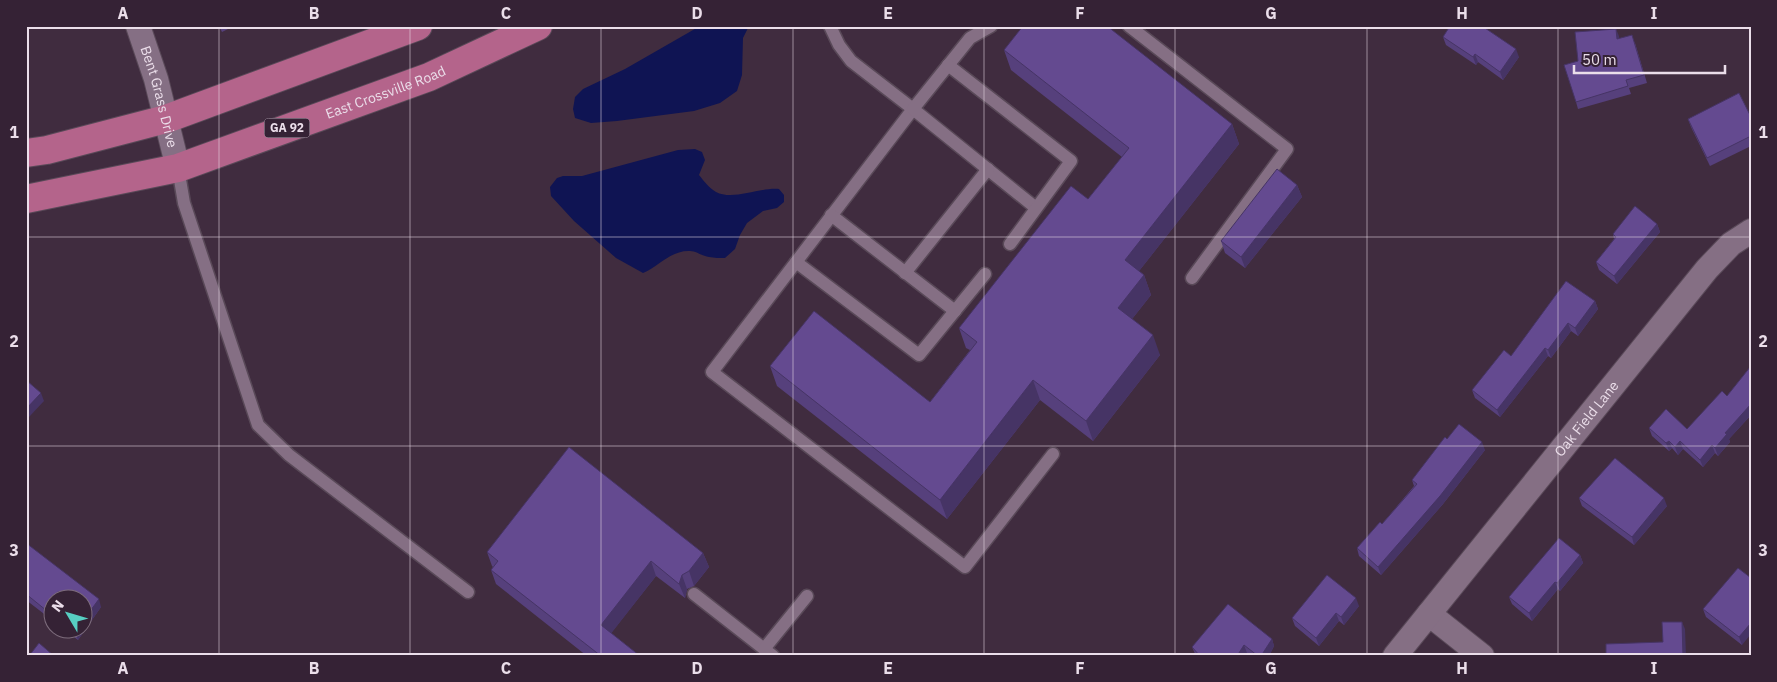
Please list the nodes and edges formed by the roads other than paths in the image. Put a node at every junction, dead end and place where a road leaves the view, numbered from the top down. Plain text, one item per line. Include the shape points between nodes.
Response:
1 (138, 26) edge
2 (418, 26) edge
3 (538, 26) edge
4 (830, 26) edge
5 (991, 26) edge
6 (1129, 26) edge
7 (948, 65) junction
8 (913, 109) junction
9 (166, 119) junction
10 (26, 153) edge
11 (178, 168) junction
12 (988, 170) junction
13 (26, 199) edge
14 (1036, 208) junction
15 (831, 215) junction
16 (1751, 231) edge
17 (1010, 244) dead end
18 (796, 262) junction
19 (906, 273) junction
20 (985, 274) dead end
21 (1192, 278) dead end
22 (955, 311) junction
23 (1053, 454) dead end
24 (468, 592) dead end
25 (694, 594) dead end
26 (807, 596) dead end
27 (1429, 614) junction
28 (769, 652) edge
29 (1395, 656) edge
30 (1482, 656) edge

1 - 9 street, Bent Grass Drive
2 - 9 main road
3 - 11 main road, East Crossville Road / GA 92 via 429,77
4 - 8 lane via 851,61
5 - 7 lane via 970,38
6 - 21 lane via 1287,149
7 - 8 lane
7 - 14 lane via 1071,161
8 - 12 lane
8 - 15 lane
9 - 10 main road
9 - 11 street, Bent Grass Drive
11 - 13 main road, East Crossville Road / GA 92
11 - 24 lane via 184,203 258,425 289,455
12 - 14 lane
12 - 19 lane
14 - 17 lane
15 - 18 lane
15 - 19 lane
16 - 27 street, Oak Field Lane via 1731,244 1707,270
18 - 22 lane via 919,354
18 - 23 lane via 712,372 965,568
19 - 22 lane
20 - 22 lane
25 - 28 lane
26 - 28 lane
27 - 29 street, Oak Field Lane
27 - 30 street

